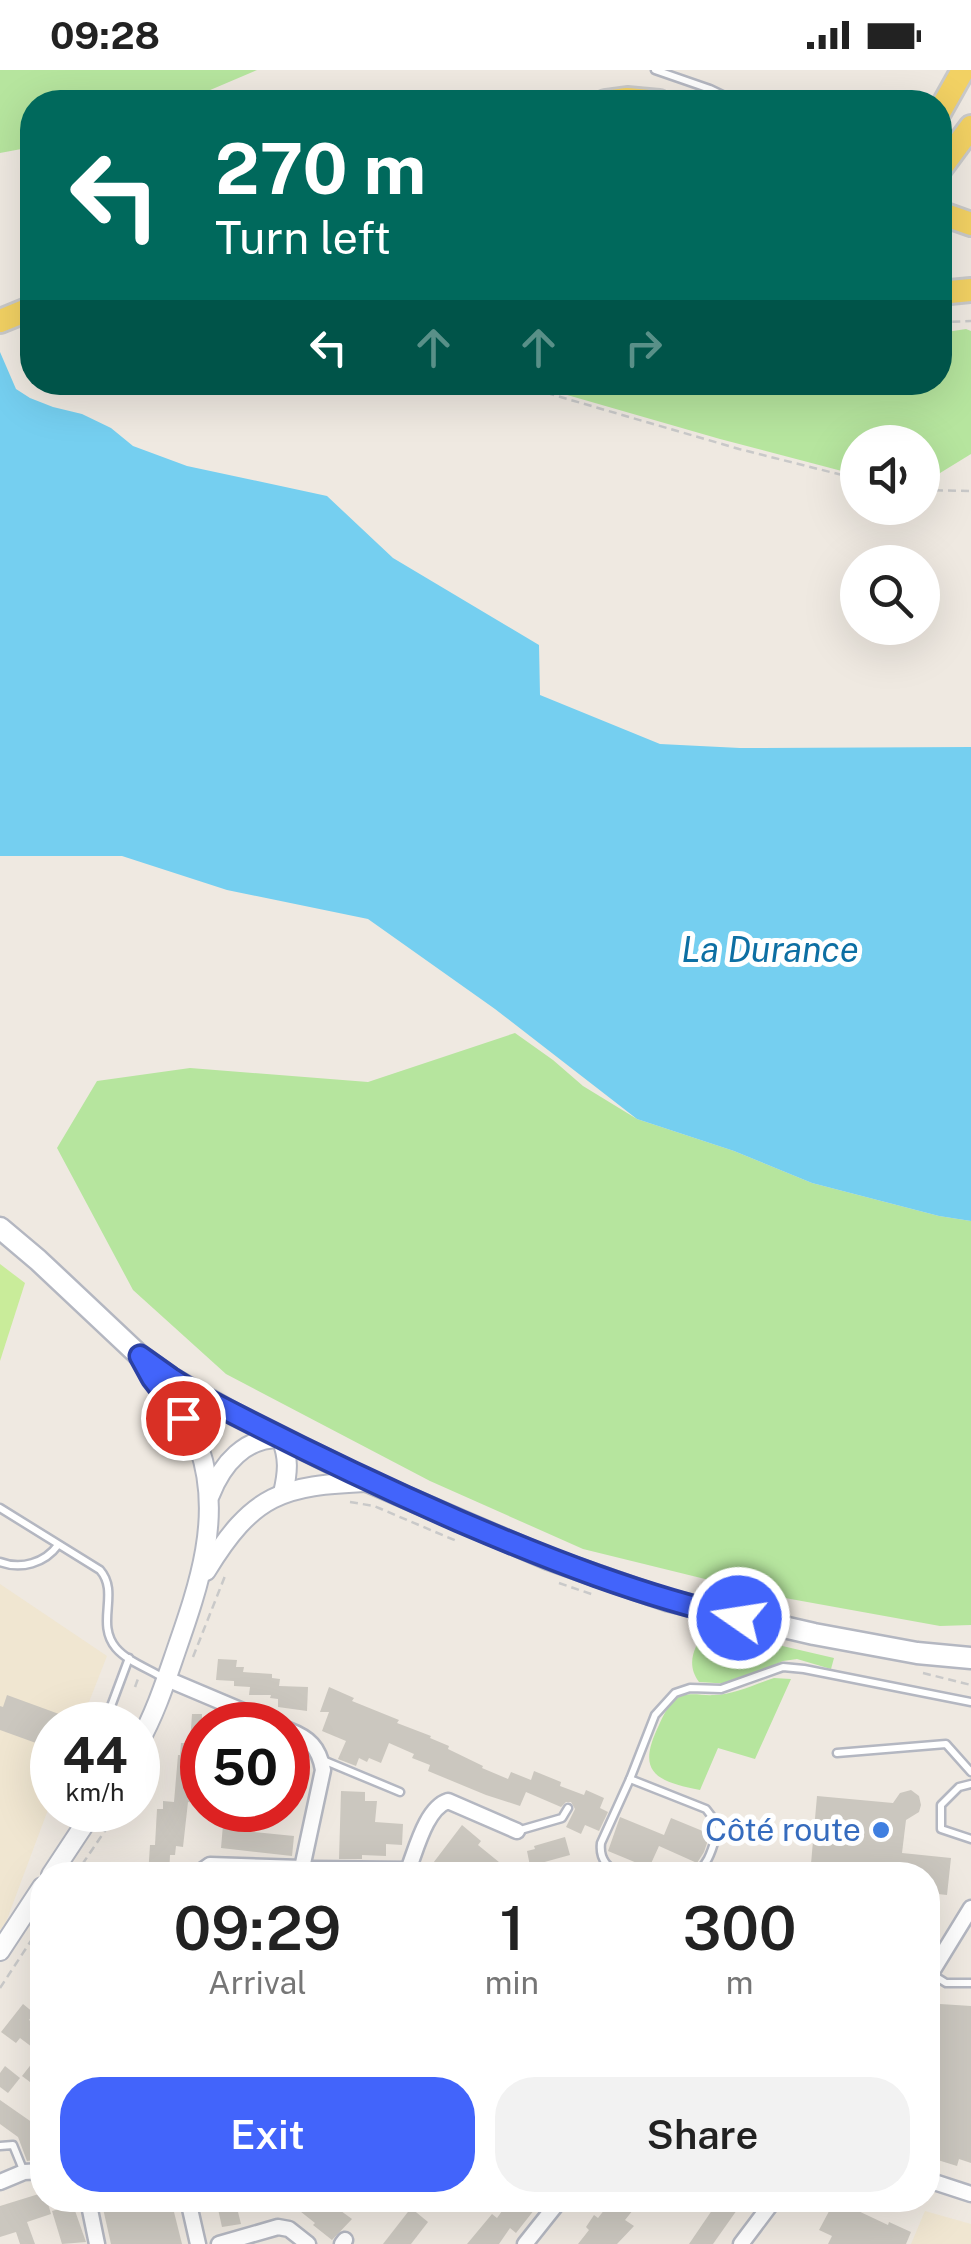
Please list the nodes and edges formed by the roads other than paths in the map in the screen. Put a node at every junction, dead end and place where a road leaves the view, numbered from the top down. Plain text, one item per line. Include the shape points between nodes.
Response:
1 (654, 70) edge
2 (712, 90) edge
3 (971, 127) edge
4 (952, 153) edge
5 (0, 1228) edge
6 (140, 1356) junction
7 (281, 1438) junction
8 (370, 1482) junction
9 (283, 1493) junction
10 (210, 1496) junction
11 (0, 1508) edge
12 (58, 1545) junction
13 (0, 1562) edge
14 (201, 1580) junction
15 (918, 1653) junction
16 (129, 1658) junction
17 (971, 1658) edge
18 (971, 1670) edge
19 (174, 1683) junction
20 (113, 1702) edge
21 (220, 1702) edge
22 (971, 1702) edge
23 (160, 1706) edge
24 (310, 1742) edge
25 (837, 1753) dead end
26 (321, 1760) junction
27 (971, 1772) edge
28 (630, 1780) junction
29 (971, 1784) edge
30 (400, 1792) dead end
31 (568, 1808) dead end
32 (517, 1830) joint
33 (75, 1832) edge
34 (971, 1839) edge
35 (57, 1862) edge
36 (309, 1862) edge
37 (413, 1862) edge
38 (605, 1862) edge
39 (706, 1862) edge
40 (30, 1905) edge
41 (971, 1908) edge
42 (0, 1951) edge
43 (940, 1958) edge
44 (940, 1980) edge
45 (971, 1983) edge
46 (0, 2146) edge
47 (24, 2172) junction
48 (30, 2172) edge
49 (0, 2182) edge
50 (940, 2184) edge
51 (971, 2194) edge
52 (92, 2212) edge
53 (191, 2212) edge
54 (550, 2212) edge
55 (765, 2212) edge
56 (97, 2244) edge
57 (198, 2244) edge
58 (219, 2244) edge
59 (308, 2244) edge
60 (525, 2244) edge
61 (742, 2244) edge

1 - 2 lane
3 - 4 main road
5 - 6 main road
6 - 7 main road
6 - 10 street via 193,1432
7 - 8 main road
7 - 9 street via 288,1454
7 - 10 street via 256,1441 237,1454
8 - 9 street
8 - 15 main road via 632,1589 720,1614
9 - 14 street via 239,1524
10 - 14 street
11 - 12 lane
12 - 13 lane via 24,1566
12 - 16 lane via 105,1575 108,1635
14 - 19 street
15 - 17 main road
15 - 18 main road
16 - 19 lane
16 - 20 lane
19 - 21 street
19 - 23 street
22 - 28 lane via 804,1669 783,1668 721,1688 690,1688 675,1693 655,1716
24 - 26 street
25 - 27 lane via 946,1744
26 - 30 lane
26 - 36 street
28 - 38 lane via 601,1843
28 - 39 lane via 706,1809 719,1826
29 - 34 lane via 941,1804 941,1828
31 - 32 lane via 562,1818
32 - 37 street via 448,1801 431,1813
33 - 35 street
40 - 42 street
41 - 43 street
44 - 45 lane
46 - 47 lane via 13,2145
47 - 48 street
47 - 49 street
50 - 51 street
52 - 56 street
53 - 57 street
54 - 60 street
55 - 61 street
58 - 59 street via 278,2227

